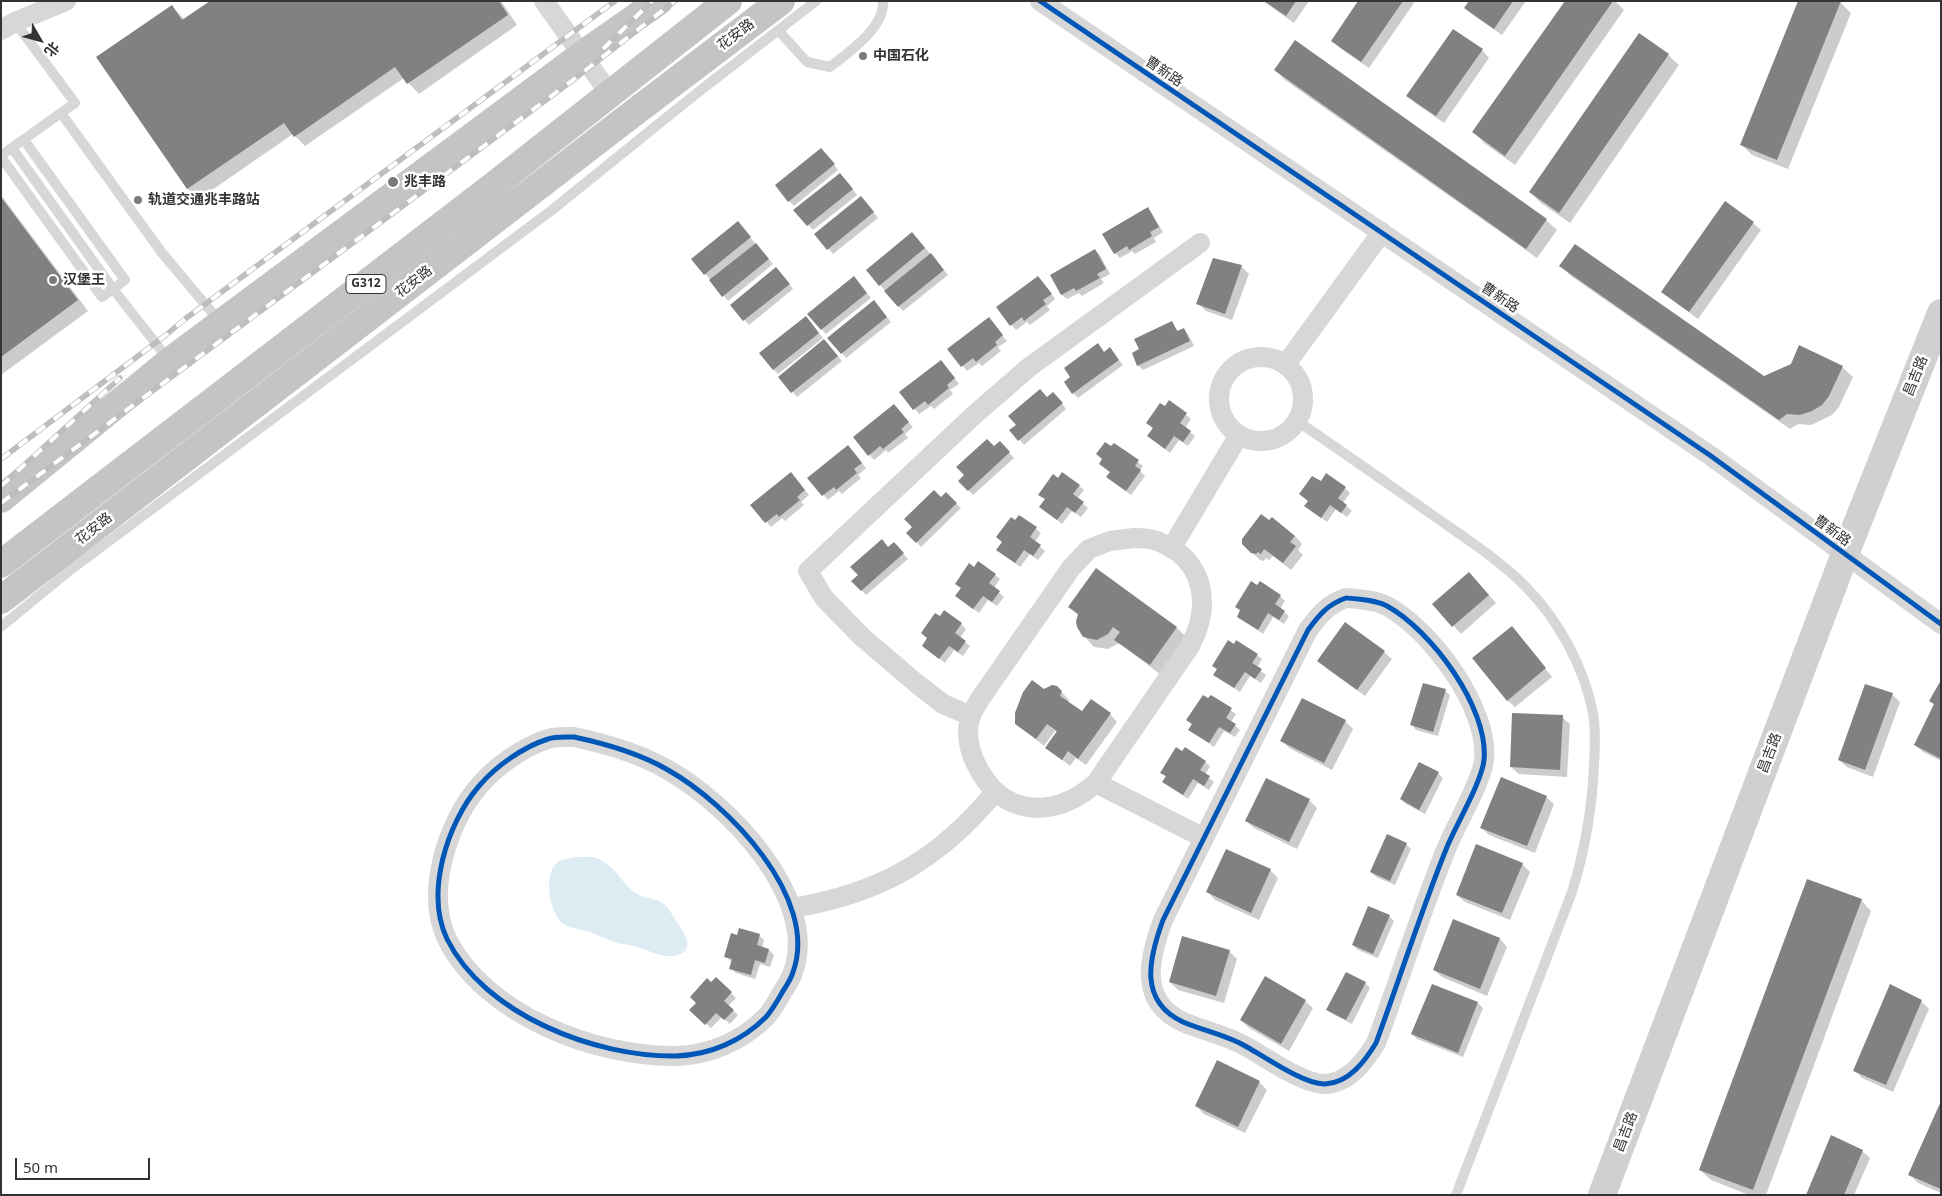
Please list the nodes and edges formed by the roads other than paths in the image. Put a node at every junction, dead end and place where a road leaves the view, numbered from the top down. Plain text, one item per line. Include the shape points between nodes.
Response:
1 (66, 1) edge
2 (544, 1) edge
3 (659, 1) edge
4 (728, 1) edge
5 (781, 1) edge
6 (816, 1) edge
7 (883, 1) edge
8 (1040, 1) edge
9 (8, 26) edge
10 (778, 30) junction
11 (582, 54) junction
12 (607, 90) dead end
13 (61, 113) junction
14 (24, 140) junction
15 (12, 148) junction
16 (1, 156) edge
17 (1382, 232) junction
18 (1200, 243) dead end
19 (113, 288) junction
20 (1941, 313) edge
21 (221, 322) junction
22 (170, 360) junction
23 (1286, 364) junction
24 (1297, 421) junction
25 (1239, 435) junction
26 (1, 499) edge
27 (1172, 547) junction
28 (1845, 554) junction
29 (1, 564) edge
30 (1, 600) edge
31 (1941, 624) edge
32 (1, 627) edge
33 (971, 716) junction
34 (1096, 782) junction
35 (995, 792) junction
36 (1204, 838) junction
37 (792, 908) junction
38 (1456, 1195) edge
39 (1602, 1195) edge

1 - 9 street
2 - 11 street
3 - 11 highway
4 - 29 highway, 花安路 / G312
5 - 30 highway, 花安路 / G312
6 - 10 lane
7 - 10 lane via 878,20 862,42 830,68 807,62
8 - 17 street, 曹新路
9 - 13 lane via 75,103
10 - 32 lane via 552,210 84,559
11 - 12 street
11 - 21 highway
13 - 14 lane
13 - 21 lane via 162,253
14 - 15 lane
14 - 19 lane via 125,280
15 - 16 lane
15 - 19 lane
16 - 19 lane via 102,297
17 - 23 street
17 - 28 street, 曹新路 via 1711,456
18 - 33 street via 1028,368 808,571 824,598 862,637 943,704
19 - 22 lane
20 - 28 street, 昌吉路
21 - 22 highway
22 - 26 highway
23 - 24 street via 1297,376 1303,390 1303,406
23 - 25 street via 1268,357 1248,358 1232,368 1221,384 1218,403 1225,422
24 - 25 street via 1286,433 1271,440 1254,441
24 - 38 lane via 1453,529 1526,587 1570,648 1593,714 1592,803 1582,861
25 - 27 street
27 - 33 street via 1155,540 1134,538 1110,541 1089,549 1071,568
27 - 34 street via 1194,570 1202,589 1203,610 1199,630
28 - 31 street, 曹新路
28 - 39 street, 昌吉路
33 - 35 street via 968,734 971,754 981,775
34 - 35 street via 1077,798 1051,807 1030,808 1012,803
34 - 36 street
35 - 37 street via 938,850 910,868 844,897
36 - 36 street via 1308,630 1333,602 1346,598 1363,599 1385,606 1420,631 1438,651 1454,673 1478,721 1484,762 1446,850 1376,1043 1349,1076 1324,1084 1309,1082 1243,1044 1165,1012 1157,1000 1151,983 1154,944
37 - 37 street via 797,942 793,972 772,1010 753,1029 734,1041 711,1050 680,1056 655,1056 606,1047 568,1035 522,1014 490,993 462,963 446,937 439,912 439,881 444,851 478,786 530,746 551,738 574,737 627,750 696,788 750,840 777,876

